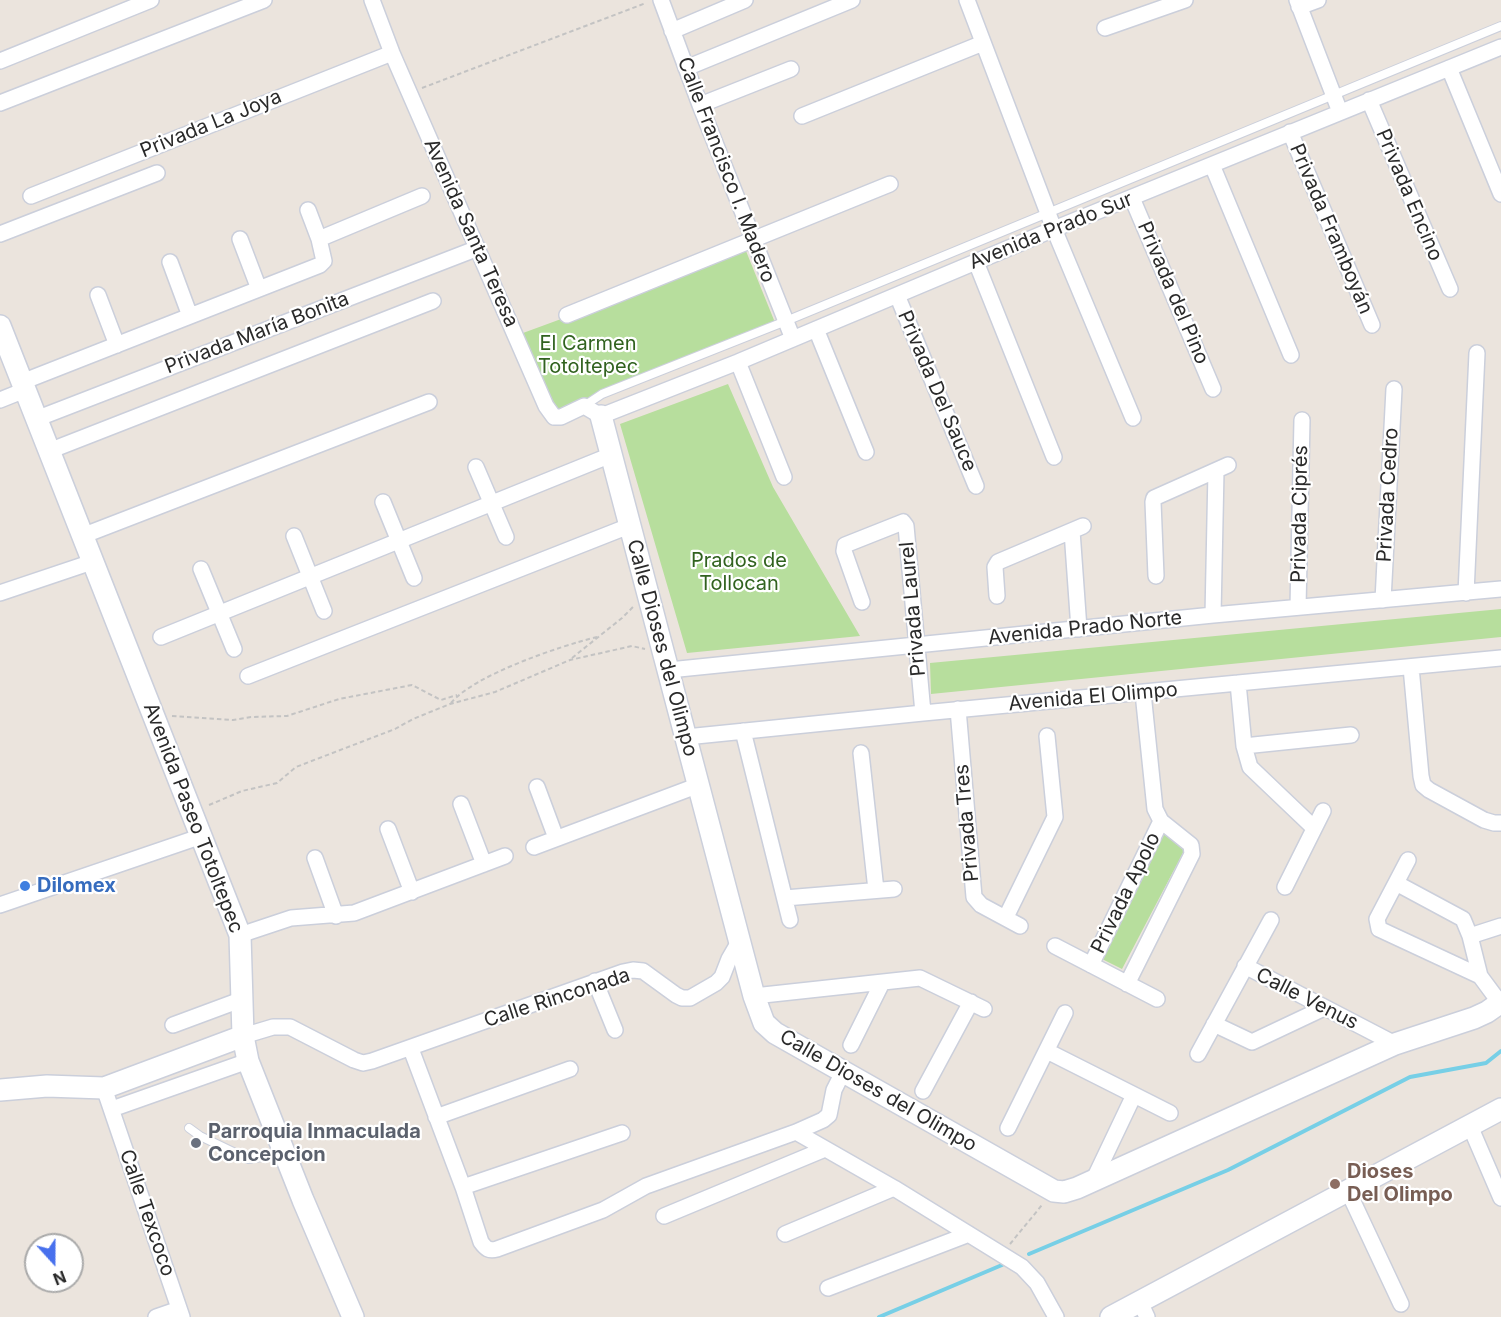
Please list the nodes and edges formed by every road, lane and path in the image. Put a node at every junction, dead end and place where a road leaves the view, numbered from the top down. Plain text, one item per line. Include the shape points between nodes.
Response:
1 (151, 0) edge
2 (264, 0) edge
3 (372, 0) edge
4 (655, 0) edge
5 (661, 0) edge
6 (745, 0) edge
7 (852, 0) edge
8 (967, 0) edge
9 (1185, 0) edge
10 (1318, 0) edge
11 (1298, 4) edge
12 (1501, 26) edge
13 (1105, 28) dead end
14 (672, 31) junction
15 (983, 43) junction
16 (1501, 47) edge
17 (392, 52) junction
18 (0, 61) edge
19 (686, 68) junction
20 (1449, 68) junction
21 (791, 69) dead end
22 (409, 93) junction
23 (1333, 95) junction
24 (1369, 100) junction
25 (0, 103) edge
26 (700, 105) junction
27 (1340, 112) junction
28 (802, 116) dead end
29 (1290, 132) junction
30 (1212, 165) junction
31 (157, 173) dead end
32 (890, 184) dead end
33 (1501, 194) edge
34 (31, 196) dead end
35 (422, 196) dead end
36 (1132, 198) junction
37 (308, 210) dead end
38 (1048, 212) junction
39 (1054, 229) junction
40 (0, 234) edge
41 (240, 239) dead end
42 (319, 239) junction
43 (753, 239) junction
44 (478, 248) junction
45 (170, 262) dead end
46 (976, 262) junction
47 (259, 289) junction
48 (1450, 289) dead end
49 (98, 295) dead end
50 (897, 295) junction
51 (433, 302) dead end
52 (567, 315) dead end
53 (190, 316) junction
54 (786, 321) junction
55 (1372, 325) dead end
56 (0, 326) edge
57 (816, 329) junction
58 (793, 339) junction
59 (117, 345) junction
60 (1477, 353) dead end
61 (1291, 355) dead end
62 (738, 362) junction
63 (23, 386) junction
64 (1213, 389) dead end
65 (1394, 389) dead end
66 (0, 400) edge
67 (429, 402) dead end
68 (593, 411) junction
69 (1133, 418) dead end
70 (36, 419) junction
71 (1302, 420) dead end
72 (49, 451) junction
73 (866, 452) dead end
74 (611, 455) junction
75 (1054, 457) dead end
76 (476, 467) dead end
77 (784, 477) dead end
78 (976, 486) dead end
79 (383, 502) dead end
80 (492, 504) junction
81 (629, 526) junction
82 (82, 536) junction
83 (294, 536) dead end
84 (506, 537) dead end
85 (399, 541) junction
86 (92, 562) junction
87 (201, 569) dead end
88 (1156, 576) dead end
89 (309, 577) junction
90 (414, 578) dead end
91 (1501, 589) edge
92 (0, 593) edge
93 (1466, 593) junction
94 (649, 596) junction
95 (997, 596) dead end
96 (1383, 600) junction
97 (862, 602) dead end
98 (1298, 607) junction
99 (324, 611) dead end
100 (218, 614) junction
101 (1213, 615) junction
102 (1079, 629) junction
103 (161, 636) dead end
104 (597, 637) junction
105 (916, 645) junction
106 (234, 649) dead end
107 (1501, 658) edge
108 (570, 660) junction
109 (667, 663) junction
110 (1411, 667) junction
111 (248, 676) dead end
112 (1238, 683) junction
113 (1143, 693) junction
114 (457, 695) junction
115 (450, 705) junction
116 (958, 709) junction
117 (923, 713) junction
118 (153, 714) junction
119 (743, 731) junction
120 (1351, 735) dead end
121 (1047, 736) dead end
122 (686, 738) junction
123 (1244, 746) junction
124 (861, 753) dead end
125 (699, 785) junction
126 (537, 787) dead end
127 (461, 804) dead end
128 (1323, 811) dead end
129 (193, 814) junction
130 (1161, 821) junction
131 (1501, 823) edge
132 (1314, 828) junction
133 (388, 829) dead end
134 (202, 836) junction
135 (556, 838) junction
136 (534, 847) dead end
137 (505, 856) dead end
138 (315, 858) dead end
139 (1408, 860) dead end
140 (484, 864) junction
141 (1396, 883) junction
142 (1285, 887) dead end
143 (894, 889) dead end
144 (876, 890) junction
145 (412, 892) junction
146 (785, 898) junction
147 (0, 905) edge
148 (336, 916) junction
149 (1006, 917) junction
150 (790, 920) dead end
151 (1271, 920) dead end
152 (1020, 926) dead end
153 (1501, 926) edge
154 (240, 936) junction
155 (1470, 936) junction
156 (740, 940) junction
157 (1055, 946) dead end
158 (1091, 965) junction
159 (1245, 966) junction
160 (1480, 976) junction
161 (595, 981) junction
162 (882, 983) junction
163 (1127, 984) junction
164 (754, 996) junction
165 (243, 999) junction
166 (1157, 999) dead end
167 (1501, 1003) edge
168 (1324, 1008) junction
169 (1065, 1013) dead end
170 (1214, 1024) junction
171 (173, 1025) dead end
172 (615, 1030) dead end
173 (243, 1035) junction
174 (1395, 1044) junction
175 (851, 1046) dead end
176 (411, 1049) junction
177 (1047, 1051) junction
178 (1198, 1054) dead end
179 (248, 1061) junction
180 (570, 1069) dead end
181 (843, 1072) junction
182 (104, 1088) junction
183 (0, 1090) edge
184 (923, 1091) dead end
185 (1134, 1095) junction
186 (112, 1109) junction
187 (1501, 1109) edge
188 (1170, 1113) dead end
189 (436, 1118) junction
190 (1470, 1126) junction
191 (189, 1128) dead end
192 (1008, 1128) dead end
193 (796, 1132) junction
194 (622, 1133) dead end
195 (825, 1149) junction
196 (285, 1154) junction
197 (1094, 1179) junction
198 (466, 1186) junction
199 (894, 1188) junction
200 (1054, 1191) junction
201 (1347, 1191) junction
202 (1501, 1198) edge
203 (664, 1216) dead end
204 (785, 1234) dead end
205 (969, 1234) junction
206 (1002, 1254) junction
207 (828, 1288) dead end
208 (1401, 1304) dead end
209 (1144, 1309) edge
210 (181, 1313) edge
211 (156, 1317) edge
212 (353, 1317) edge
213 (1056, 1317) edge
214 (1111, 1317) edge

1 - 18 street
2 - 25 street
3 - 17 street, Avenida Santa Teresa
4 - 22 path
5 - 14 street, Calle Francisco I. Madero
6 - 14 street
7 - 19 street
8 - 15 street
9 - 13 street
10 - 11 street
11 - 23 street
12 - 23 lane
14 - 19 street, Calle Francisco I. Madero
15 - 28 street
15 - 38 street
16 - 20 street, Avenida Prado Sur
17 - 22 street, Avenida Santa Teresa
17 - 34 street, Privada La Joya
19 - 26 street, Calle Francisco I. Madero
20 - 24 street, Avenida Prado Sur
20 - 33 street
21 - 26 street
22 - 44 street, Avenida Santa Teresa
23 - 27 street
23 - 38 lane
24 - 27 street, Avenida Prado Sur
24 - 48 street, Privada Encino
26 - 43 street, Calle Francisco I. Madero
27 - 29 street, Avenida Prado Sur
29 - 30 street, Avenida Prado Sur
29 - 55 street, Privada Framboyán
30 - 36 street, Avenida Prado Sur
30 - 61 street
31 - 40 street
32 - 43 street
35 - 42 street
36 - 39 street, Avenida Prado Sur
36 - 64 street, Privada del Pino
37 - 42 street
38 - 39 street
38 - 54 lane
39 - 46 street, Avenida Prado Sur
39 - 69 street
41 - 47 street
42 - 47 street via 324,255 320,265
43 - 52 street
43 - 54 street, Calle Francisco I. Madero
44 - 68 street, Avenida Santa Teresa via 550,412 561,417
44 - 70 street, Privada María Bonita
45 - 53 street
46 - 50 street, Avenida Prado Sur
46 - 75 street
47 - 53 street
49 - 59 street
50 - 57 street, Avenida Prado Sur
50 - 78 street, Privada Del Sauce
51 - 72 street
53 - 59 street
54 - 58 street, Calle Francisco I. Madero
54 - 68 lane via 602,394
56 - 63 main road, Avenida Paseo Totoltepec
57 - 58 street, Avenida Prado Sur
57 - 73 street
58 - 62 street, Avenida Prado Sur
59 - 63 street
60 - 93 street
62 - 68 street, Avenida Prado Sur
62 - 77 street
63 - 66 street
63 - 70 main road, Avenida Paseo Totoltepec
65 - 96 street, Privada Cedro
67 - 82 street
68 - 74 main road, Calle Dioses del Olimpo
70 - 72 main road, Avenida Paseo Totoltepec
71 - 98 street, Privada Ciprés
72 - 82 main road, Avenida Paseo Totoltepec
74 - 80 street
74 - 81 main road, Calle Dioses del Olimpo
76 - 80 street
79 - 85 street
80 - 84 street
80 - 85 street
81 - 94 main road, Calle Dioses del Olimpo
81 - 111 street
82 - 86 main road, Avenida Paseo Totoltepec
83 - 89 street
85 - 89 street
85 - 90 street
86 - 92 street
86 - 118 main road, Avenida Paseo Totoltepec
87 - 100 street
88 - 101 street via 1154,498 1222,468
89 - 99 street
89 - 100 street
91 - 93 street, Avenida Prado Norte
93 - 96 street, Avenida Prado Norte
94 - 104 path
94 - 109 main road, Calle Dioses del Olimpo
95 - 102 street via 998,562 1078,528
96 - 98 street, Avenida Prado Norte
97 - 105 street, Privada Laurel via 845,545 903,522
98 - 101 street, Avenida Prado Norte
100 - 103 street
100 - 106 street
101 - 102 street, Avenida Prado Norte
102 - 105 street, Avenida Prado Norte
104 - 108 path
104 - 114 path via 567,644 504,669
105 - 109 street, Avenida Prado Norte
105 - 117 street, Privada Laurel
107 - 110 street, Avenida El Olimpo
108 - 109 path via 632,646
108 - 115 path via 495,692
109 - 122 main road, Calle Dioses del Olimpo
110 - 112 street, Avenida El Olimpo
110 - 131 street via 1423,784 1484,820
112 - 113 street, Avenida El Olimpo
112 - 123 street
113 - 116 street, Avenida El Olimpo
113 - 130 street, Privada Apolo via 1153,802
114 - 115 path
114 - 118 path via 441,700 412,685 339,699 287,716 233,720 175,717 163,711
115 - 129 path via 296,768 277,783 242,791
116 - 117 street, Avenida El Olimpo
116 - 149 street, Privada Tres via 974,897 981,905
117 - 119 street, Avenida El Olimpo
118 - 129 main road, Avenida Paseo Totoltepec
119 - 122 street, Avenida El Olimpo
119 - 146 street
120 - 123 street
121 - 149 street via 1055,817
122 - 125 main road, Calle Dioses del Olimpo
123 - 132 street via 1250,767
124 - 144 street
125 - 135 street
125 - 156 main road, Calle Dioses del Olimpo
126 - 135 street
127 - 140 street
128 - 132 street
129 - 134 main road, Avenida Paseo Totoltepec
130 - 158 street, Privada Apolo
130 - 163 street, Privada Apolo via 1191,845 1192,854
132 - 142 street
133 - 145 street
134 - 147 street
134 - 154 main road, Avenida Paseo Totoltepec
135 - 136 street
137 - 140 street
138 - 148 street
139 - 141 street
140 - 145 street
141 - 155 street via 1462,919
141 - 160 street via 1377,919 1379,928
143 - 144 street
144 - 146 street
145 - 148 street
146 - 150 street
148 - 154 street via 291,918
149 - 152 street, Privada Tres
151 - 159 street
153 - 155 street
154 - 165 main road, Avenida Paseo Totoltepec
155 - 160 street
156 - 161 street, Calle Rinconada via 722,977 690,998 675,995 643,971 623,972
156 - 164 main road, Calle Dioses del Olimpo
157 - 158 street, Privada Apolo
158 - 163 street, Privada Apolo
159 - 168 street, Calle Venus
159 - 170 street, Calle Venus
160 - 167 street
161 - 172 street
161 - 176 street, Calle Rinconada
162 - 164 street
162 - 175 street
162 - 184 street via 920,978 977,1005
163 - 166 street, Privada Apolo
164 - 181 main road, Calle Dioses del Olimpo via 769,1029
165 - 171 street
165 - 173 main road, Avenida Paseo Totoltepec
167 - 174 main road via 1474,1018
168 - 170 street via 1252,1042
168 - 174 street, Calle Venus
169 - 177 street
170 - 178 street, Calle Venus
173 - 176 street, Calle Rinconada via 290,1027 363,1063
173 - 179 main road, Avenida Paseo Totoltepec
173 - 182 main road
174 - 197 main road
176 - 189 street
177 - 185 street
177 - 192 street
179 - 186 street
179 - 196 main road, Avenida Paseo Totoltepec
180 - 189 street
181 - 193 street via 829,1115
181 - 200 main road, Calle Dioses del Olimpo
182 - 183 main road via 47,1086
182 - 186 street, Calle Texcoco
185 - 188 street
185 - 197 street
186 - 210 street, Calle Texcoco
187 - 190 main road
189 - 198 street
190 - 201 main road
190 - 202 street
191 - 196 lane via 248,1159
193 - 195 street
193 - 198 street via 646,1186 603,1210 491,1251 481,1242
194 - 198 street
195 - 199 street
195 - 203 street
196 - 212 main road, Avenida Paseo Totoltepec
197 - 200 main road via 1070,1191
199 - 204 street
199 - 205 street
200 - 206 path
201 - 208 street
201 - 209 main road
205 - 206 street
205 - 207 street
206 - 213 street via 1030,1274
209 - 214 main road
210 - 211 street

